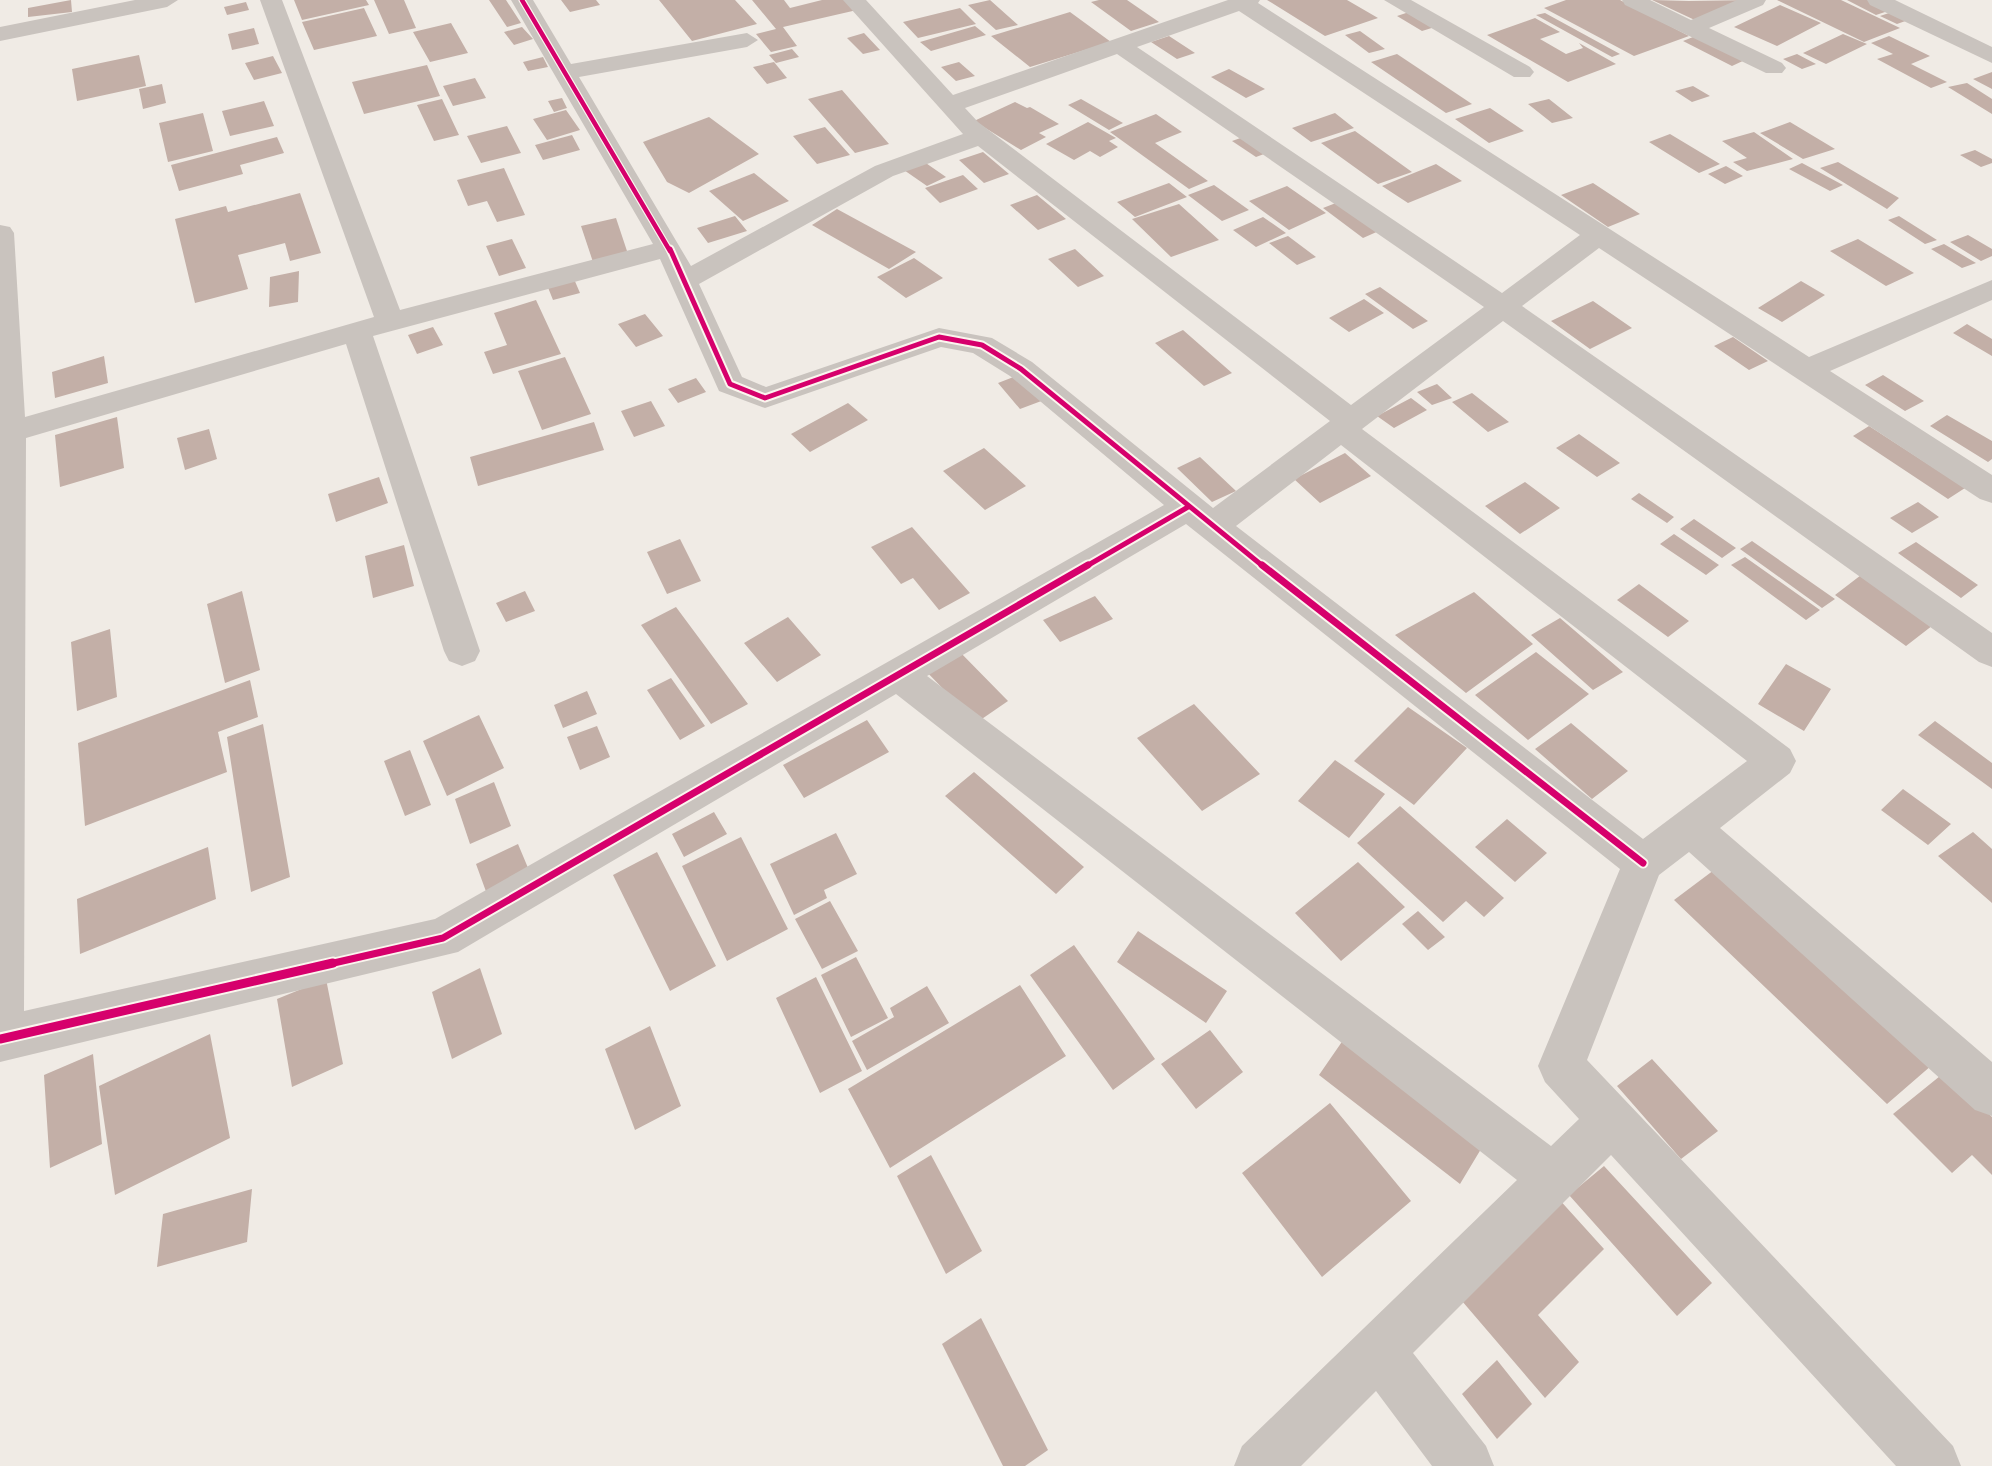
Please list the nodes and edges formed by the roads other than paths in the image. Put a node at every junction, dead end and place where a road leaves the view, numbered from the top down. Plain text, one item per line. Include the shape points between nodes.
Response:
1 (167, 0) edge
2 (271, 0) edge
3 (522, 0) edge
4 (854, 0) edge
5 (1395, 0) edge
6 (1633, 0) edge
7 (1755, 0) edge
8 (1878, 0) edge
9 (1245, 1) edge
10 (1691, 28) junction
11 (0, 34) edge
12 (747, 40) dead end
13 (1121, 46) junction
14 (1992, 56) edge
15 (1774, 68) dead end
16 (565, 72) junction
17 (1522, 72) dead end
18 (949, 105) junction
19 (981, 136) junction
20 (0, 233) edge
21 (1598, 235) junction
22 (668, 248) junction
23 (684, 281) junction
24 (1992, 289) edge
25 (1502, 306) junction
26 (390, 322) junction
27 (356, 332) junction
28 (1806, 370) junction
29 (1346, 425) junction
30 (5, 433) edge
31 (1992, 491) edge
32 (1201, 516) junction
33 (462, 651) dead end
34 (1992, 652) edge
35 (898, 675) junction
36 (1690, 827) junction
37 (1643, 863) junction
38 (1, 1039) edge
39 (1992, 1093) edge
40 (1612, 1120) junction
41 (1554, 1178) junction
42 (1378, 1350) junction
43 (1262, 1466) edge
44 (1466, 1466) edge
45 (1933, 1466) edge

1 - 11 street
2 - 26 street
3 - 16 street
4 - 18 street
5 - 17 street
6 - 10 street
7 - 10 street
8 - 14 street
9 - 13 street
9 - 21 street
10 - 15 street
12 - 16 street
13 - 18 street
13 - 25 street
16 - 22 street
18 - 19 street
19 - 23 street via 884,171
19 - 29 street
20 - 30 street
21 - 25 street
21 - 28 street
22 - 23 street
22 - 26 street
23 - 32 street via 730,384 765,398 939,337 982,345 1021,369
24 - 28 street
25 - 29 street
25 - 34 street
26 - 27 street
27 - 30 street
27 - 33 street
28 - 31 street
29 - 32 street
29 - 36 street via 1776,761
30 - 38 street
32 - 35 street
32 - 37 street
35 - 38 street via 443,938
35 - 41 street
36 - 37 street
36 - 39 street
37 - 40 street via 1561,1066
40 - 41 street
40 - 45 street
41 - 42 street
42 - 43 street
42 - 44 street

